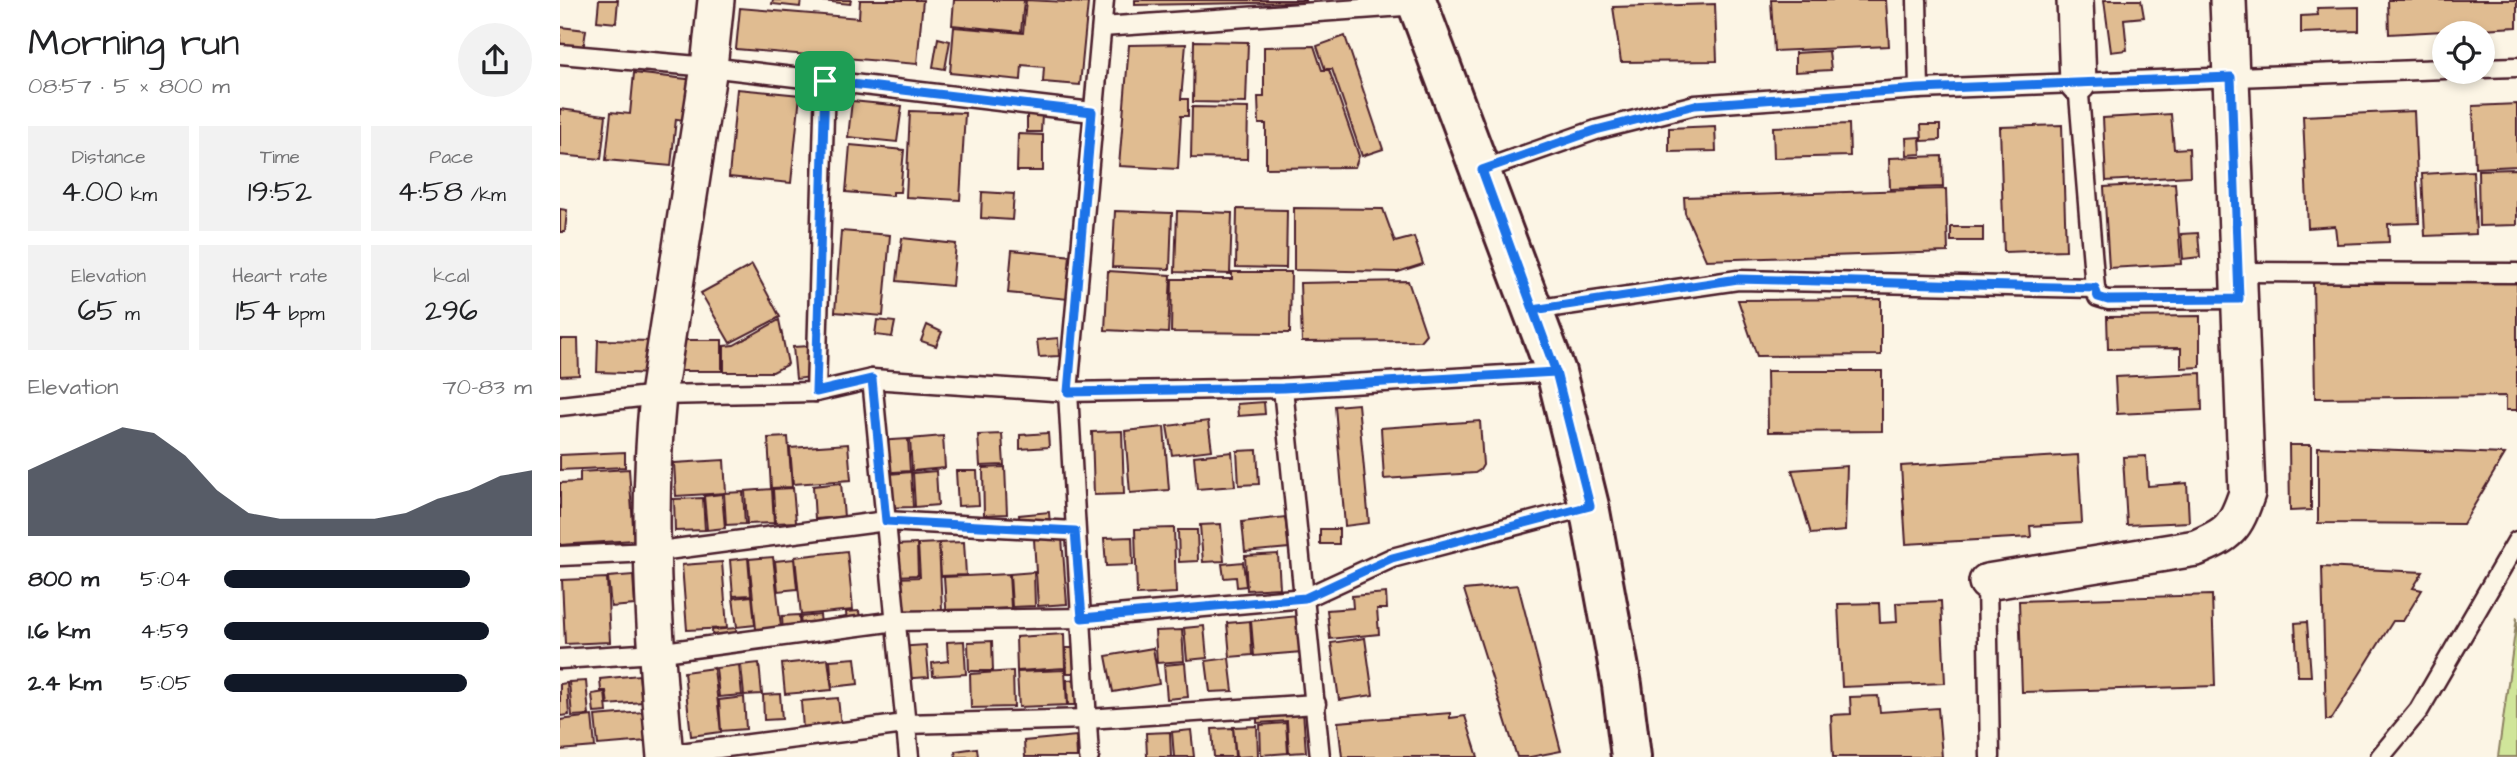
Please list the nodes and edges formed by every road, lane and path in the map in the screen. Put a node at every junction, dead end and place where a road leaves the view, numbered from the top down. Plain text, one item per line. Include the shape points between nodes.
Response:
1 (716, 0) edge
2 (1104, 0) edge
3 (1917, 0) edge
4 (2075, 0) edge
5 (2228, 0) edge
6 (1417, 3) edge
7 (1102, 27) junction
8 (560, 54) edge
9 (709, 67) junction
10 (2517, 67) edge
11 (2495, 68) edge
12 (2432, 69) edge
13 (2231, 77) junction
14 (825, 81) junction
15 (2078, 83) junction
16 (1919, 89) junction
17 (1092, 112) junction
18 (1482, 170) junction
19 (2517, 273) edge
20 (2239, 286) junction
21 (2095, 288) junction
22 (1533, 310) junction
23 (1556, 372) junction
24 (872, 379) junction
25 (1283, 388) junction
26 (816, 392) junction
27 (1068, 392) junction
28 (658, 395) junction
29 (560, 406) edge
30 (1590, 506) junction
31 (886, 521) junction
32 (1075, 531) junction
33 (2517, 541) edge
34 (652, 552) junction
35 (560, 556) edge
36 (1987, 582) joint
37 (1305, 598) junction
38 (1082, 618) junction
39 (896, 621) junction
40 (656, 653) junction
41 (560, 659) edge
42 (1316, 704) junction
43 (1087, 719) junction
44 (905, 724) junction
45 (665, 756) edge
46 (909, 757) edge
47 (1090, 757) edge
48 (1320, 757) edge
49 (1631, 757) edge
50 (1990, 757) edge
51 (2380, 757) edge

1 - 9 street
2 - 7 lane
3 - 16 lane
4 - 15 street
5 - 13 street
6 - 7 lane
6 - 18 street
7 - 17 lane
8 - 9 lane
9 - 14 lane
9 - 28 street
10 - 11 lane
12 - 13 lane
13 - 15 lane
13 - 20 street
14 - 17 lane
14 - 26 lane
15 - 16 lane
15 - 21 lane
16 - 18 lane via 1695,105 1596,130
17 - 27 lane
18 - 22 street
19 - 20 lane
20 - 21 lane via 2108,300 2098,297
20 - 36 street via 2247,493 2241,513 2224,536 2196,548
21 - 22 lane via 1738,279
22 - 23 street
23 - 25 lane
23 - 30 street
24 - 26 lane
24 - 27 lane
24 - 31 lane
25 - 27 lane
25 - 37 lane
26 - 28 lane
27 - 32 lane
28 - 29 lane
28 - 34 street
30 - 37 lane via 1392,558
30 - 49 street
31 - 32 lane
31 - 34 lane
31 - 39 lane
32 - 38 lane
33 - 51 lane via 2419,710
34 - 35 lane
34 - 40 street
36 - 50 lane
37 - 38 lane
37 - 42 lane
38 - 39 lane
38 - 43 lane
39 - 40 lane
39 - 44 lane
40 - 41 lane
40 - 45 street
42 - 43 lane
42 - 48 lane
43 - 44 lane
43 - 47 lane
44 - 45 lane
44 - 46 lane

